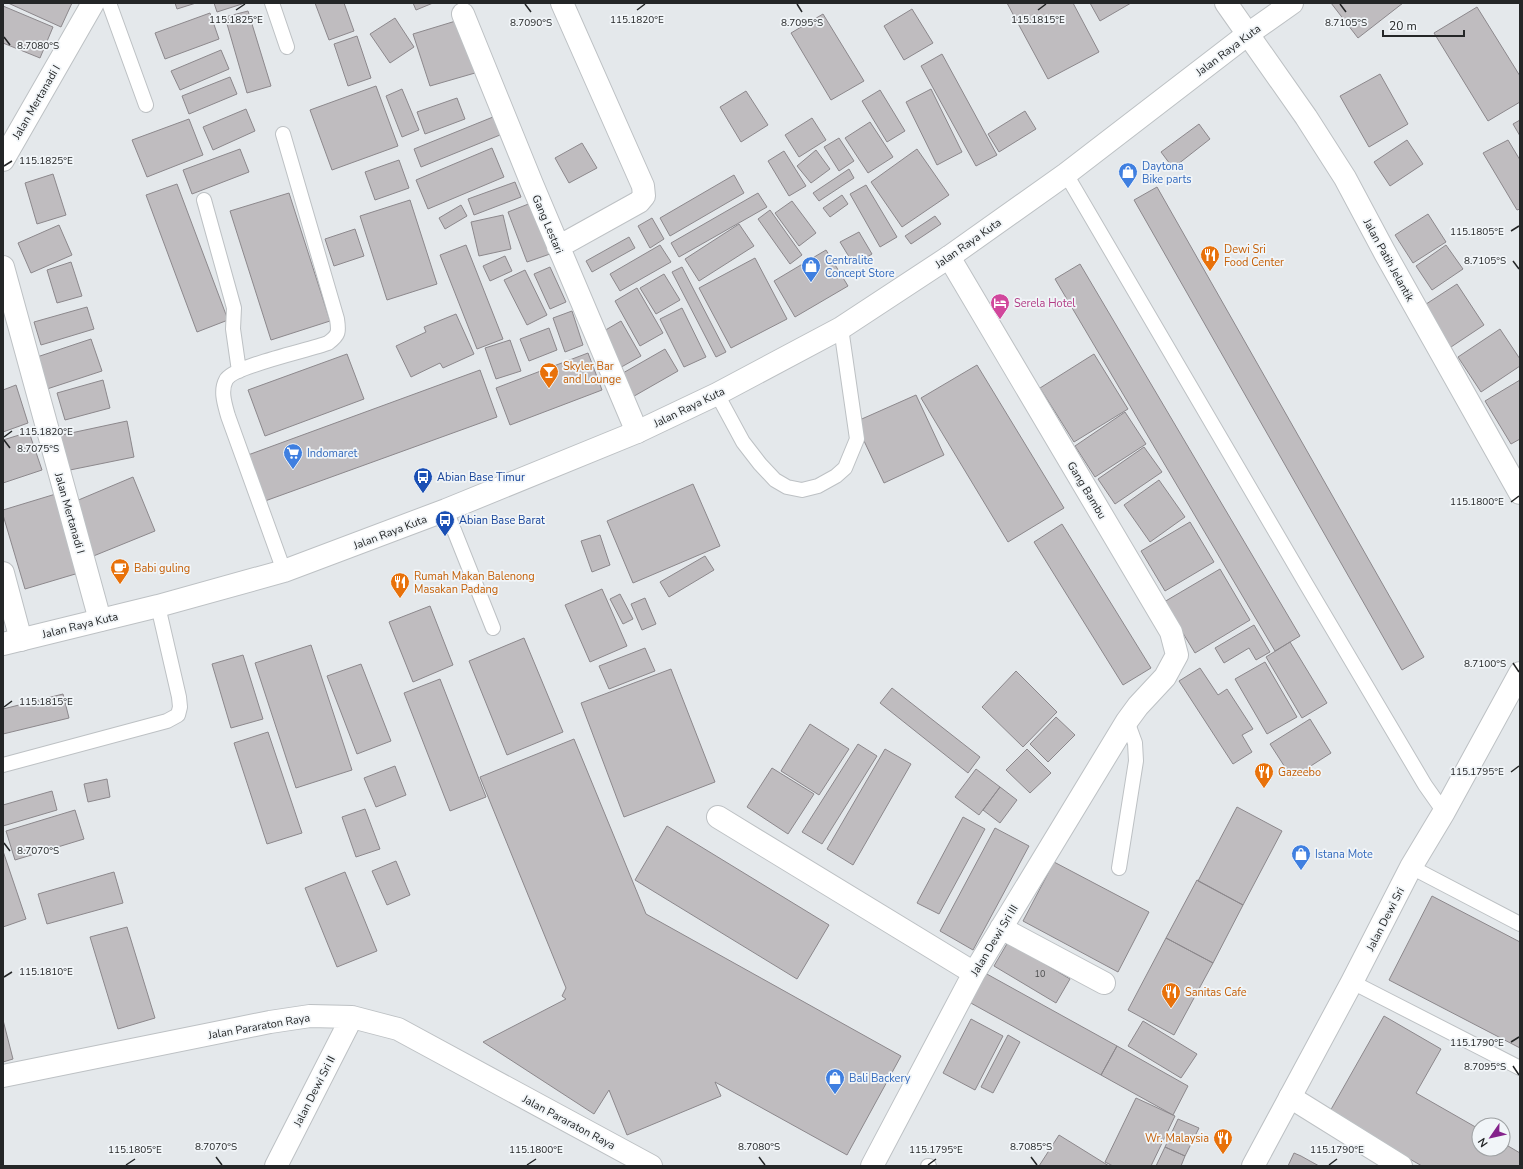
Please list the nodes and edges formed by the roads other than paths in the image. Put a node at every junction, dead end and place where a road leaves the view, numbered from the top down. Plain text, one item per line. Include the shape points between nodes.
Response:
1 (93, 3) edge
2 (109, 3) edge
3 (272, 3) edge
4 (562, 3) edge
5 (1226, 3) edge
6 (1292, 3) edge
7 (463, 14) dead end
8 (1248, 34) junction
9 (286, 46) dead end
10 (146, 105) dead end
11 (283, 134) dead end
12 (3, 160) edge
13 (1066, 174) junction
14 (204, 200) dead end
15 (558, 247) junction
16 (950, 257) junction
17 (3, 267) edge
18 (841, 328) junction
19 (239, 371) junction
20 (717, 394) junction
21 (637, 432) junction
22 (1519, 489) edge
23 (446, 510) junction
24 (284, 571) junction
25 (3, 573) edge
26 (158, 606) junction
27 (100, 620) junction
28 (492, 628) dead end
29 (12, 642) edge
30 (1520, 673) edge
31 (1127, 721) junction
32 (3, 765) edge
33 (1444, 812) junction
34 (718, 816) dead end
35 (1411, 867) junction
36 (1118, 868) dead end
37 (1520, 924) edge
38 (1001, 928) junction
39 (974, 973) junction
40 (1352, 982) junction
41 (1104, 983) dead end
42 (352, 1017) junction
43 (1520, 1068) edge
44 (3, 1076) edge
45 (1290, 1097) junction
46 (276, 1166) edge
47 (649, 1166) edge
48 (872, 1166) edge
49 (1253, 1166) edge
50 (1402, 1166) edge

1 - 12 street, Jalan Mertanadi I
2 - 10 lane
3 - 9 lane
4 - 15 street via 643,186 644,196 639,202
5 - 8 street, Jalan Patih Jelantik
6 - 8 street, Jalan Raya Kuta
7 - 15 street, Gang Lestari
8 - 13 street, Jalan Raya Kuta
8 - 22 street, Jalan Patih Jelantik via 1345,178
11 - 19 lane via 339,330 328,343
13 - 16 street, Jalan Raya Kuta
13 - 33 lane via 1425,785
14 - 19 lane via 234,308 233,330
15 - 21 street, Gang Lestari
16 - 18 street, Jalan Raya Kuta
16 - 31 street, Gang Bambu via 1171,632 1176,655 1165,677
17 - 27 street, Jalan Mertanadi I
18 - 20 street, Jalan Raya Kuta
18 - 20 lane via 857,439 846,468 818,486 802,490 787,487 775,480 743,442
19 - 24 lane via 226,379 223,397
20 - 21 street, Jalan Raya Kuta
21 - 23 street, Jalan Raya Kuta
23 - 24 street, Jalan Raya Kuta
23 - 28 lane
24 - 26 street, Jalan Raya Kuta
25 - 29 street
26 - 27 street, Jalan Raya Kuta
26 - 32 lane via 180,697 178,715 167,721
27 - 29 street, Jalan Raya Kuta
30 - 33 street, Jalan Dewi Sri
31 - 36 lane via 1135,744 1136,761
31 - 38 street, Jalan Dewi Sri III
33 - 35 street, Jalan Dewi Sri
34 - 39 street
35 - 37 lane
35 - 40 street, Jalan Dewi Sri
38 - 39 street, Jalan Dewi Sri III
38 - 41 street
39 - 48 street, Jalan Dewi Sri III
40 - 43 lane
40 - 45 street, Jalan Dewi Sri
42 - 44 street, Jalan Pararaton Raya via 310,1016 270,1022
42 - 46 street, Jalan Dewi Sri II
42 - 47 street, Jalan Pararaton Raya via 398,1029
45 - 49 street, Jalan Dewi Sri
45 - 50 street

